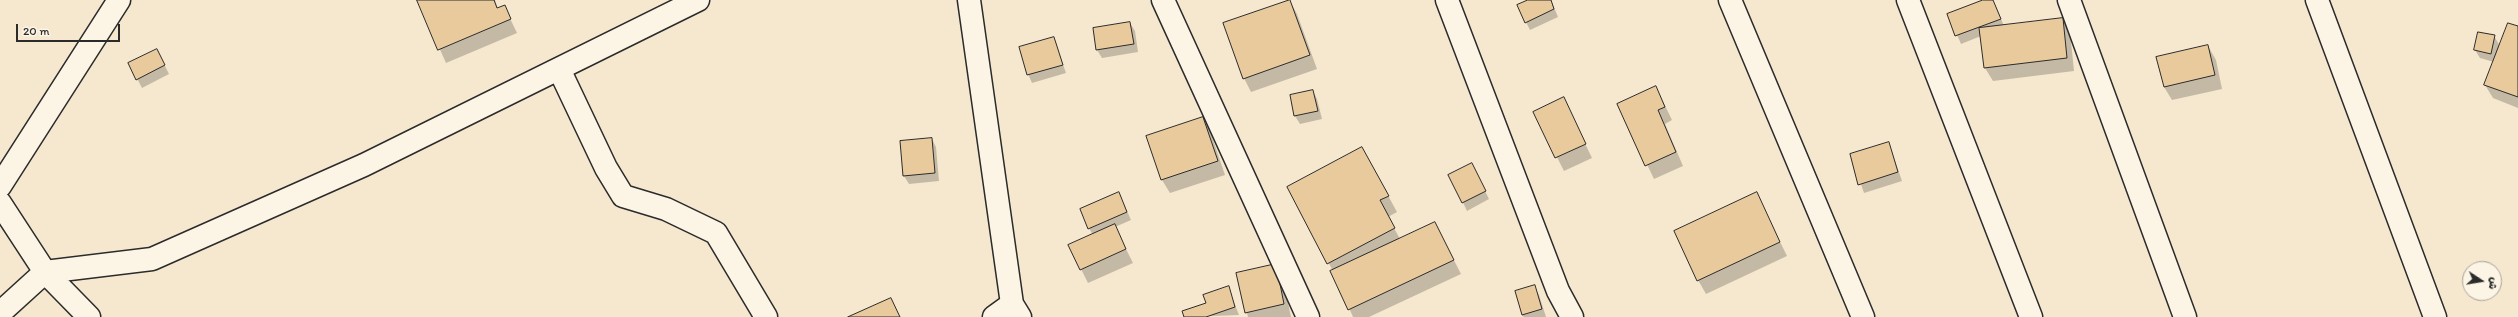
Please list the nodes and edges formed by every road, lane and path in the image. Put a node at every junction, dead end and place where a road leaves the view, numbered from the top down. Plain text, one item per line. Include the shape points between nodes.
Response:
1 (119, 0) edge
2 (698, 0) edge
3 (969, 0) edge
4 (1163, 0) edge
5 (1447, 0) edge
6 (1730, 0) edge
7 (1908, 0) edge
8 (2068, 0) edge
9 (2317, 0) edge
10 (559, 69) junction
11 (0, 186) edge
12 (0, 202) edge
13 (45, 272) junction
14 (1016, 310) edge
15 (0, 313) edge
16 (89, 317) edge
17 (766, 317) edge
18 (994, 317) edge
19 (1308, 317) edge
20 (1572, 317) edge
21 (1863, 317) edge
22 (2031, 317) edge
23 (2184, 317) edge
24 (2435, 317) edge

1 - 11 street
2 - 10 street
3 - 14 street
4 - 19 street
5 - 20 street via 1558,291
6 - 21 street
7 - 22 street
8 - 23 street
9 - 24 street
10 - 13 street via 364,165 152,259
10 - 17 street via 606,168 623,196 666,209 716,233
12 - 13 street
13 - 15 street
13 - 16 street
14 - 18 street

